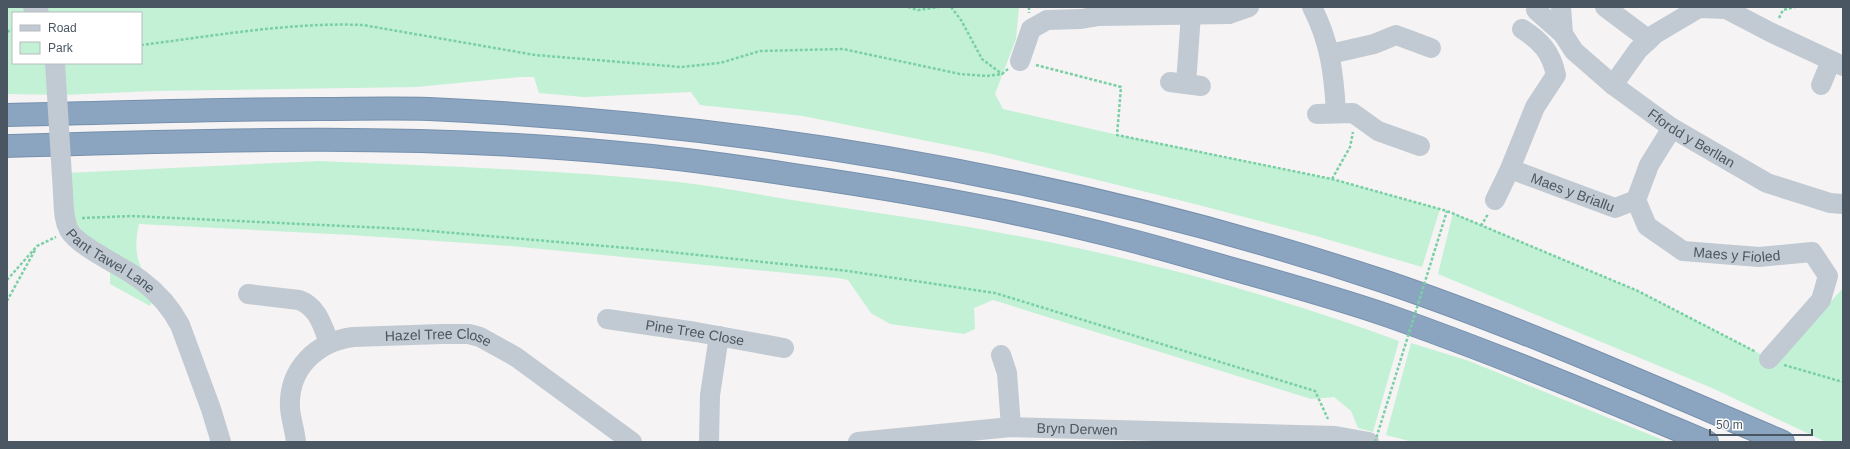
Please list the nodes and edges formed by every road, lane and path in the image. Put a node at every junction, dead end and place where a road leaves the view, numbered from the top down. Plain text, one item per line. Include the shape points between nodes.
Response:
1 (908, 7) edge
2 (939, 7) edge
3 (951, 7) edge
4 (1250, 7) edge
5 (1312, 7) edge
6 (1561, 7) edge
7 (1605, 7) edge
8 (1537, 8) edge
9 (1726, 8) edge
10 (1211, 10) edge
11 (1098, 12) edge
12 (1191, 14) junction
13 (1522, 29) dead end
14 (1563, 34) junction
15 (1649, 40) junction
16 (142, 45) edge
17 (1420, 49) dead end
18 (1330, 54) junction
19 (1020, 61) junction
20 (56, 64) edge
21 (1837, 64) edge
22 (1002, 74) junction
23 (1186, 84) dead end
24 (1613, 84) junction
25 (1821, 85) dead end
26 (1335, 113) junction
27 (7, 115) edge
28 (1672, 128) junction
29 (7, 146) edge
30 (1420, 146) dead end
31 (1510, 169) junction
32 (1332, 178) junction
33 (1495, 200) dead end
34 (1636, 200) junction
35 (1843, 204) edge
36 (1447, 211) junction
37 (67, 225) junction
38 (38, 246) junction
39 (7, 280) edge
40 (248, 294) dead end
41 (7, 302) edge
42 (606, 319) dead end
43 (718, 336) junction
44 (329, 342) junction
45 (784, 348) dead end
46 (1769, 359) junction
47 (1010, 366) dead end
48 (1843, 382) edge
49 (1011, 427) junction
50 (1047, 435) edge
51 (1124, 436) edge
52 (1336, 436) junction
53 (221, 442) edge
54 (296, 442) edge
55 (632, 442) edge
56 (709, 442) edge
57 (858, 442) edge
58 (1369, 442) edge
59 (1375, 442) edge
60 (1707, 442) edge
61 (1782, 442) edge

1 - 2 path via 918,10
3 - 22 path via 982,59
4 - 10 street via 1228,14
5 - 18 street
6 - 14 street, Ffordd y Berllan
7 - 15 street
8 - 14 street, Ffordd y Berllan
9 - 15 street via 1699,8
9 - 21 street
10 - 12 street
11 - 12 street
11 - 19 street via 1081,19 1047,20 1031,29
12 - 23 street
13 - 31 street via 1546,48 1556,75 1535,107
14 - 24 street, Ffordd y Berllan via 1574,51
15 - 24 street via 1638,50
16 - 22 path via 279,28 338,24 364,25 535,55 681,67 720,63 760,51 843,49 960,74
17 - 18 street via 1396,35 1374,44
18 - 26 street via 1335,84
19 - 22 path
19 - 32 path via 1121,87 1117,134
20 - 37 street, Pant Tawel Lane, bridge
21 - 25 street
24 - 28 street, Ffordd y Berllan
26 - 30 street
26 - 32 path via 1356,116 1350,147
27 - 61 highway via 251,109 423,109 618,122 703,131 940,166 1131,208 1233,235 1380,280 1446,303 1638,380
28 - 34 street via 1649,164
28 - 35 street, Ffordd y Berllan via 1767,183 1830,203
29 - 60 highway via 242,140 429,141 517,146 617,152 691,160 954,200 1128,240 1298,287 1491,353
31 - 33 street
31 - 34 street, Maes y Briallu via 1615,208
32 - 36 path
34 - 46 street, Maes y Fioled via 1647,226 1683,251 1759,257 1812,252 1828,276 1821,300
36 - 46 path via 1638,291
36 - 59 path, bridge
37 - 38 path
37 - 52 path via 132,216 415,230 667,251 848,272 995,293 1315,391
37 - 53 street, Pant Tawel Lane via 96,252 142,280 170,308 183,332
38 - 39 path
38 - 41 path
40 - 44 street via 306,303 319,316
42 - 43 street, Pine Tree Close
43 - 45 street, Pine Tree Close
43 - 56 street via 710,395
44 - 54 street, Hazel Tree Close via 305,362 294,381 290,409
44 - 55 street, Hazel Tree Close via 372,336 469,334 480,337 516,357
46 - 48 path
47 - 49 street
49 - 50 street, Bryn Derwen
49 - 57 street, Bryn Derwen
50 - 51 street, Bryn Derwen
51 - 52 street, Bryn Derwen
52 - 58 street, Bryn Derwen

